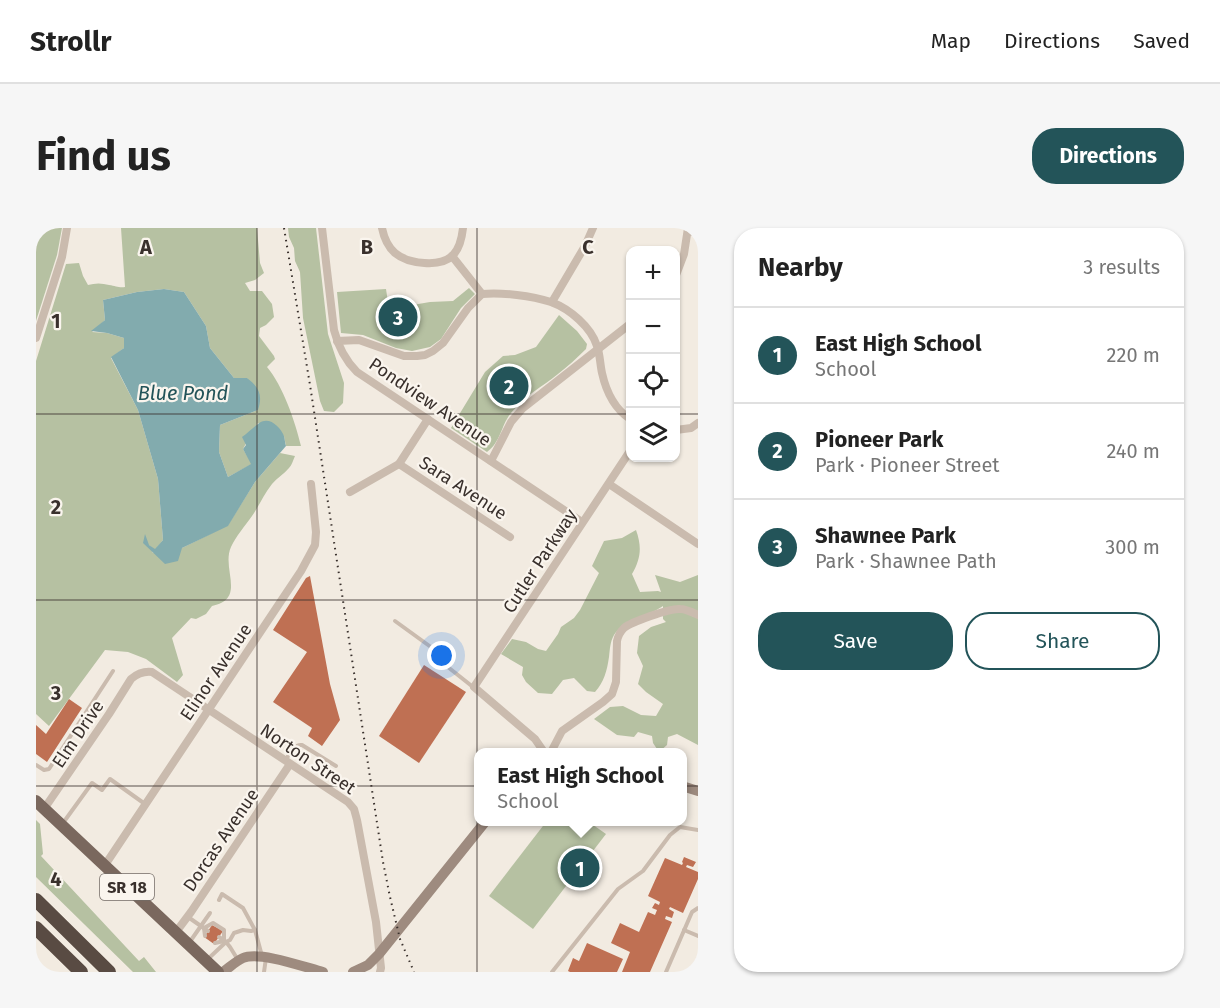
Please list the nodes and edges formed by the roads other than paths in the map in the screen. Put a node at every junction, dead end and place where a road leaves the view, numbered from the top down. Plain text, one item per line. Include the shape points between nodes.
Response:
1 (67, 228) edge
2 (322, 228) edge
3 (382, 228) edge
4 (463, 228) edge
5 (592, 228) edge
6 (687, 231) edge
7 (698, 235) edge
8 (452, 256) junction
9 (680, 264) edge
10 (482, 294) junction
11 (552, 302) junction
12 (626, 327) edge
13 (36, 338) edge
14 (337, 341) junction
15 (598, 348) junction
16 (626, 416) edge
17 (428, 419) junction
18 (698, 423) edge
19 (680, 429) edge
20 (626, 457) edge
21 (491, 461) junction
22 (399, 464) junction
23 (311, 484) dead end
24 (609, 484) junction
25 (350, 492) dead end
26 (582, 522) junction
27 (510, 537) dead end
28 (698, 544) edge
29 (698, 615) edge
30 (395, 621) dead end
31 (113, 671) dead end
32 (136, 675) joint
33 (474, 687) junction
34 (209, 710) junction
35 (541, 748) edge
36 (554, 748) edge
37 (287, 763) junction
38 (36, 765) edge
39 (336, 766) dead end
40 (146, 804) junction
41 (40, 805) edge
42 (61, 825) junction
43 (482, 826) edge
44 (698, 830) edge
45 (105, 865) junction
46 (36, 892) edge
47 (36, 900) edge
48 (219, 900) dead end
49 (698, 908) edge
50 (210, 913) dead end
51 (188, 917) junction
52 (36, 928) edge
53 (204, 928) junction
54 (684, 930) junction
55 (253, 931) junction
56 (176, 932) junction
57 (205, 936) dead end
58 (698, 936) edge
59 (244, 937) dead end
60 (219, 938) dead end
61 (78, 941) junction
62 (229, 941) junction
63 (36, 942) edge
64 (215, 943) dead end
65 (189, 944) junction
66 (379, 954) junction
67 (264, 957) junction
68 (207, 960) junction
69 (238, 961) junction
70 (75, 972) edge
71 (81, 972) edge
72 (109, 972) edge
73 (218, 972) edge
74 (223, 972) edge
75 (264, 972) edge
76 (323, 972) edge
77 (353, 972) edge
78 (380, 972) edge
79 (552, 972) edge
80 (666, 972) edge

1 - 13 street via 62,257
2 - 14 street, Pondview Avenue
3 - 8 street via 390,248 404,258 433,263
4 - 8 street
5 - 11 street
6 - 7 lane
6 - 9 street
8 - 10 street
10 - 11 street
10 - 14 street via 443,344 425,355 404,356 358,340
11 - 15 street via 584,325
12 - 15 street
14 - 17 street, Pondview Avenue via 357,372
15 - 16 street via 607,388
15 - 21 street via 523,408 511,422
17 - 21 street, Pondview Avenue
17 - 22 street
18 - 19 street
20 - 24 street, Cutler Parkway
21 - 26 street, Pondview Avenue
22 - 25 street
22 - 27 street, Sara Avenue
23 - 34 street, Elinor Avenue via 316,532 313,551
24 - 26 street, Cutler Parkway
24 - 28 street
26 - 33 street, Cutler Parkway
29 - 36 street via 674,609 624,628 618,635 612,694 562,732
30 - 33 lane via 435,650 434,656
31 - 38 lane via 49,769
32 - 34 street, Norton Street via 152,672
32 - 41 street, Elm Drive
33 - 35 street
34 - 37 street, Norton Street
34 - 40 street, Elinor Avenue
37 - 39 lane via 299,744
37 - 51 street, Dorcas Avenue
37 - 66 street, Norton Street via 354,809
40 - 42 lane via 110,779 102,790 92,783
40 - 45 street, Elinor Avenue
41 - 42 main road, SR 18
42 - 45 main road, SR 18
43 - 66 street
44 - 79 lane via 680,826 670,835 643,871 618,890
45 - 56 main road, SR 18
46 - 61 highway
47 - 61 highway
48 - 55 lane via 222,894 243,908
49 - 54 lane
50 - 53 lane
51 - 53 lane
51 - 56 street, Dorcas Avenue
52 - 71 highway
53 - 57 lane
53 - 62 lane via 213,923 224,930
53 - 65 lane
54 - 58 lane
54 - 80 lane
55 - 59 lane
55 - 62 lane via 234,933
55 - 67 lane
56 - 65 main road, SR 18
60 - 62 lane
61 - 72 highway
62 - 64 lane
62 - 68 lane
62 - 69 lane
63 - 70 highway
65 - 68 main road, SR 18
66 - 77 street
66 - 78 street, Norton Street
67 - 69 street via 250,956
67 - 75 lane
67 - 76 street
68 - 73 main road, SR 18
69 - 74 street

